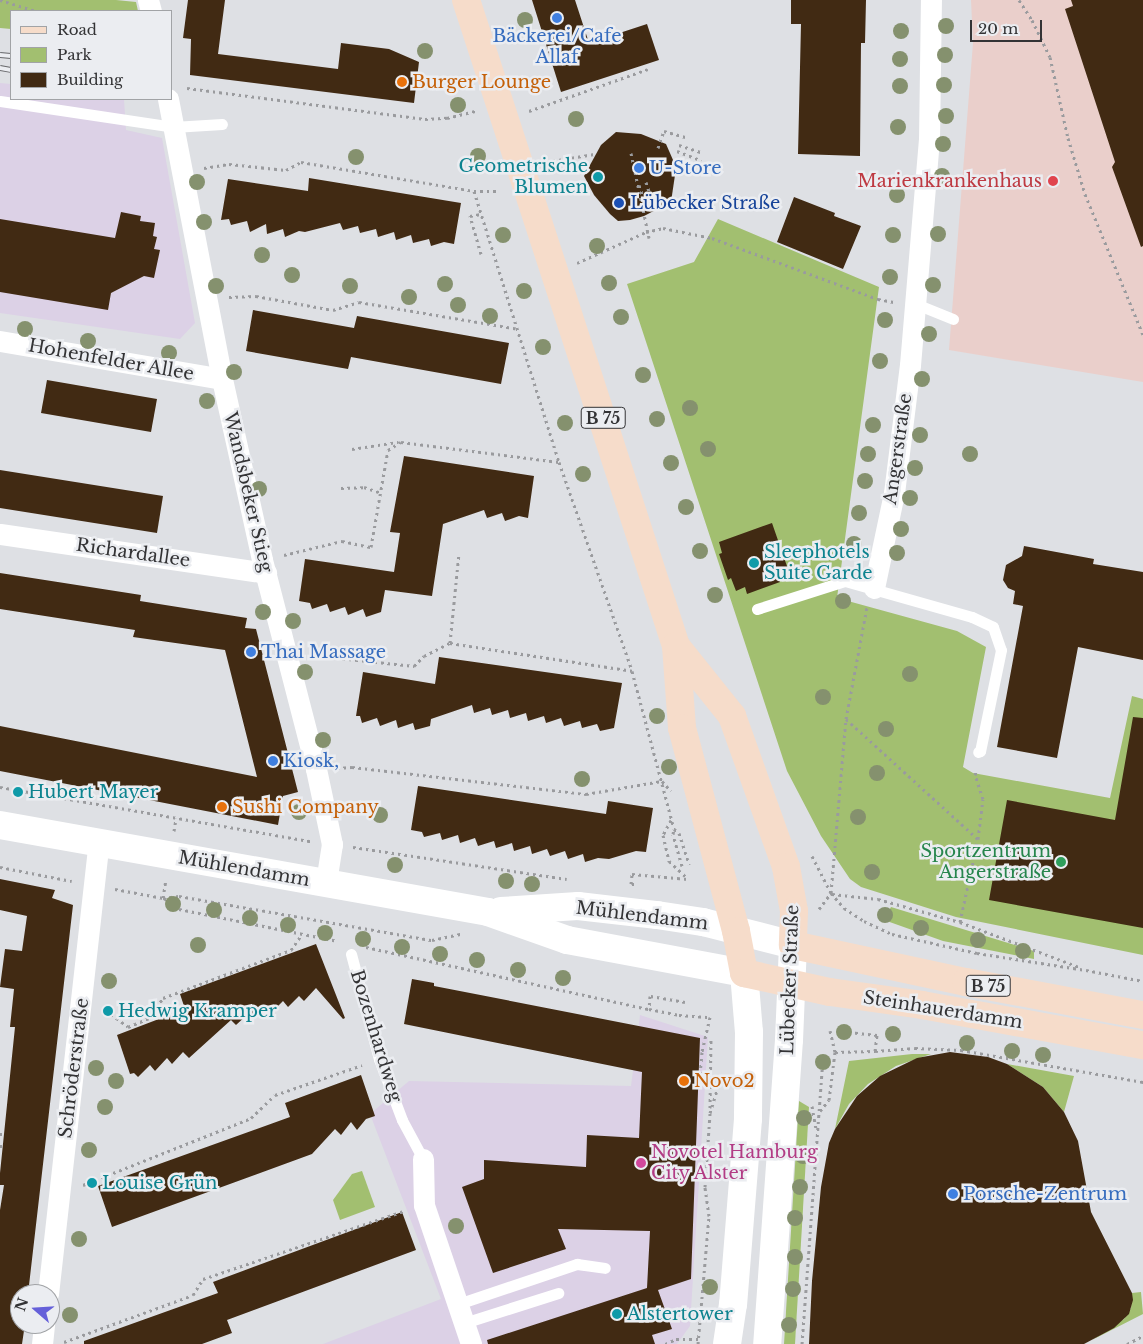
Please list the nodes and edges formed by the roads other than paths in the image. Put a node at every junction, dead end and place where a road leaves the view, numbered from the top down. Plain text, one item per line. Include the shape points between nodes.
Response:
1 (466, 0) edge
2 (930, 0) edge
3 (174, 93) edge
4 (0, 101) edge
5 (222, 124) dead end
6 (174, 127) junction
7 (916, 304) junction
8 (953, 319) dead end
9 (0, 341) edge
10 (222, 379) junction
11 (0, 534) edge
12 (264, 566) junction
13 (874, 588) junction
14 (757, 609) dead end
15 (676, 646) junction
16 (979, 752) road end
17 (0, 825) edge
18 (99, 842) junction
19 (326, 883) junction
20 (488, 912) junction
21 (736, 930) junction
22 (793, 945) junction
23 (351, 954) dead end
24 (744, 973) junction
25 (792, 984) junction
26 (1143, 1015) edge
27 (1143, 1045) edge
28 (423, 1159) joint
29 (605, 1268) dead end
30 (49, 1284) edge
31 (558, 1292) dead end
32 (461, 1313) junction
33 (471, 1344) edge
34 (727, 1344) edge
35 (767, 1344) edge

1 - 15 main road, Lübecker Straße / B 75
2 - 7 street, Angerstraße via 929,140
3 - 6 street, Wandsbeker Stieg
4 - 6 lane
5 - 6 lane
6 - 10 street, Wandsbeker Stieg
7 - 8 lane
7 - 13 street, Angerstraße via 894,493
9 - 10 street, Hohenfelder Allee
10 - 12 street, Wandsbeker Stieg
11 - 12 street, Richardallee
12 - 19 street, Wandsbeker Stieg via 332,844
13 - 14 lane via 845,581
13 - 16 lane via 972,617 993,627 1001,650
15 - 21 main road, Lübecker Straße / B 75 via 682,728
15 - 22 main road, Lübecker Straße / B 75 via 732,716 786,867 794,911
17 - 18 main road, Mühlendamm
18 - 19 main road, Mühlendamm
18 - 30 street, Schröderstraße
19 - 20 main road, Mühlendamm
20 - 21 main road, Mühlendamm via 578,906 685,919
20 - 24 main road, Mühlendamm via 567,940
21 - 22 main road, Mühlendamm
21 - 24 main road, Lübecker Straße / B 75
22 - 25 main road, Lübecker Straße
22 - 26 main road, Steinhauerdamm / B 75
23 - 28 lane, Bozenhardweg via 379,1059 402,1120
24 - 25 main road, Steinhauerdamm / B 75
24 - 34 main road, Lübecker Straße via 748,1120
25 - 27 main road, Steinhauerdamm / B 75
25 - 35 main road, Lübecker Straße
28 - 32 street, Bozenhardweg via 424,1205
29 - 32 lane via 577,1264
31 - 32 lane
32 - 33 street, Bozenhardweg

